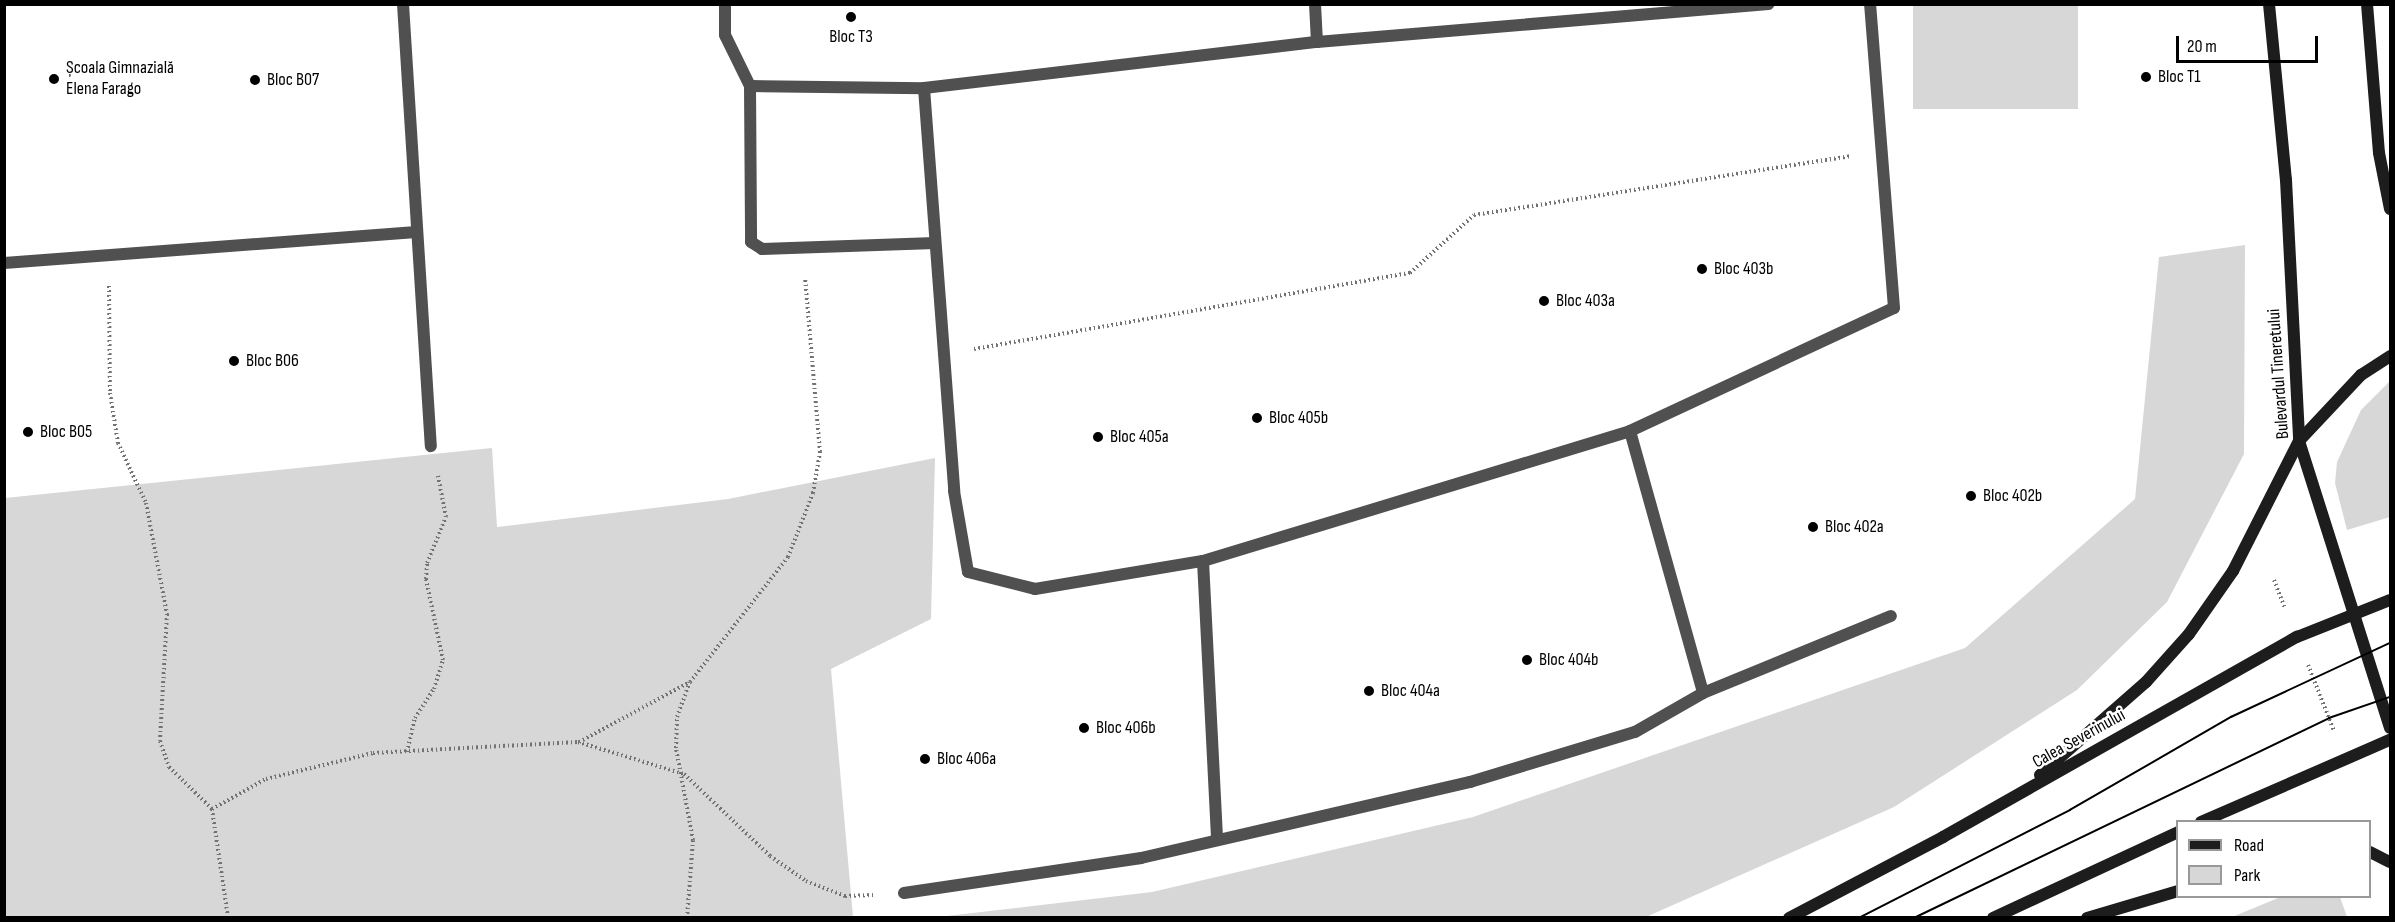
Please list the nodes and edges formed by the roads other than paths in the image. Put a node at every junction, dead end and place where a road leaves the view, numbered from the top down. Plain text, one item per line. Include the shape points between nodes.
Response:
1 (403, 4) edge
2 (725, 4) edge
3 (1315, 4) edge
4 (1768, 4) edge
5 (1870, 4) edge
6 (2269, 4) edge
7 (2367, 4) edge
8 (1317, 42) junction
9 (750, 86) junction
10 (924, 88) junction
11 (2391, 209) edge
12 (413, 232) junction
13 (935, 243) junction
14 (4, 263) edge
15 (2391, 356) edge
16 (1630, 431) junction
17 (2299, 441) junction
18 (431, 446) road end
19 (1203, 561) junction
20 (2391, 600) edge
21 (2353, 611) junction
22 (1891, 616) dead end
23 (1703, 693) junction
24 (2391, 728) edge
25 (2391, 740) edge
26 (2024, 790) junction
27 (2206, 820) edge
28 (2176, 833) edge
29 (1217, 840) junction
30 (2371, 852) edge
31 (2391, 862) edge
32 (2176, 892) edge
33 (904, 893) road end
34 (1789, 918) edge
35 (1993, 918) edge
36 (2087, 918) edge

1 - 12 lane
2 - 9 lane via 725,35
3 - 8 lane
4 - 8 lane
5 - 16 lane via 1894,309
6 - 17 main road, Bulevardul Tineretului via 2286,180
7 - 11 main road via 2379,153
8 - 10 lane
9 - 10 lane
9 - 13 lane via 747,233 762,249
10 - 13 lane
12 - 14 lane
12 - 18 lane
13 - 19 lane via 954,491 968,572 1035,589
15 - 17 main road via 2361,375
16 - 19 lane
16 - 23 lane
17 - 21 main road, Bulevardul Tineretului
17 - 26 main road via 2233,571 2189,634 2146,682
19 - 29 lane
20 - 21 main road, Calea Severinului
21 - 24 main road, Bulevardul Tineretului
21 - 26 main road, Calea Severinului via 2297,637
22 - 23 lane
23 - 29 lane via 1635,732 1591,746 1470,782
25 - 27 main road
26 - 34 main road, Calea Severinului
28 - 35 main road
29 - 33 lane via 1141,858
30 - 31 main road
32 - 36 main road

